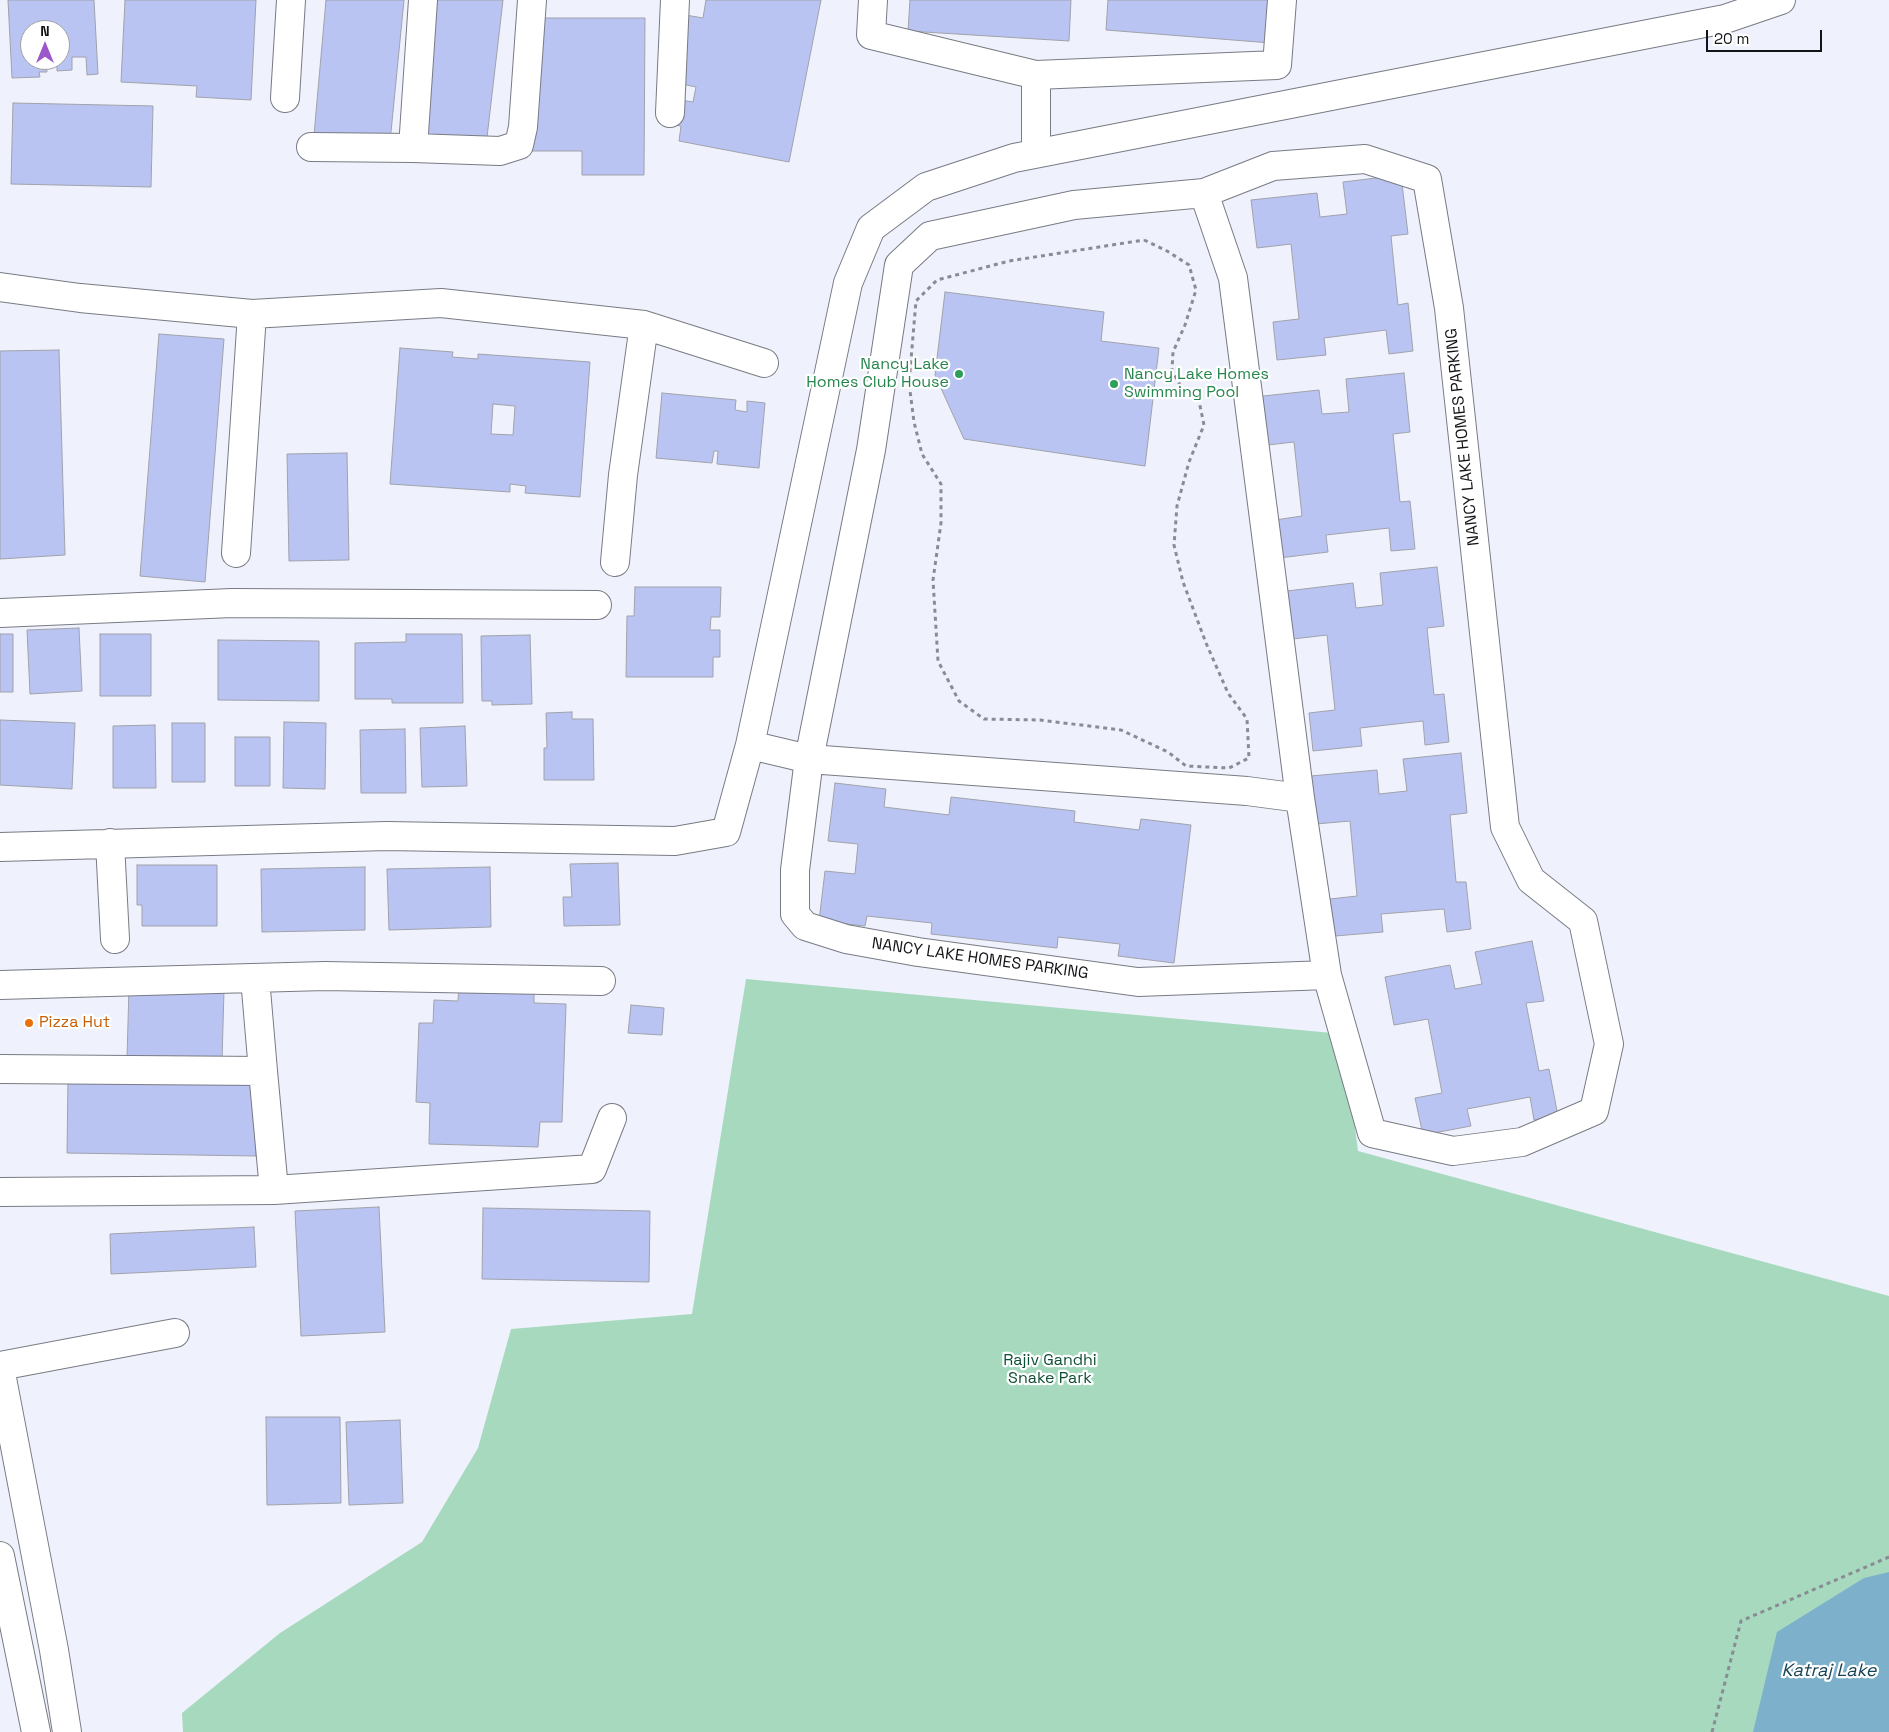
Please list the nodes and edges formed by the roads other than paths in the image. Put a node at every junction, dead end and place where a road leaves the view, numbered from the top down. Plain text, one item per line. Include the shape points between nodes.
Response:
1 (291, 0) edge
2 (423, 0) edge
3 (532, 0) edge
4 (675, 0) edge
5 (873, 0) edge
6 (1282, 0) edge
7 (1781, 0) edge
8 (1036, 76) junction
9 (285, 98) dead end
10 (670, 113) dead end
11 (310, 147) dead end
12 (412, 148) junction
13 (1036, 153) junction
14 (1204, 193) junction
15 (0, 287) edge
16 (252, 314) junction
17 (644, 325) junction
18 (764, 363) dead end
19 (236, 553) dead end
20 (615, 562) dead end
21 (598, 605) dead end
22 (0, 613) edge
23 (750, 745) junction
24 (809, 759) junction
25 (1300, 798) junction
26 (110, 843) junction
27 (0, 847) edge
28 (115, 939) dead end
29 (1327, 975) junction
30 (255, 978) junction
31 (600, 981) dead end
32 (0, 985) edge
33 (0, 1069) edge
34 (263, 1071) junction
35 (612, 1118) dead end
36 (274, 1190) junction
37 (0, 1192) edge
38 (175, 1333) dead end
39 (0, 1367) edge
40 (0, 1556) edge
41 (36, 1732) edge
42 (67, 1732) edge

1 - 9 main road
2 - 12 main road
3 - 12 main road via 519,145 500,152
4 - 10 main road
5 - 8 main road via 871,35
6 - 8 main road via 1277,64
7 - 13 main road via 1715,21
8 - 13 main road
11 - 12 main road
13 - 23 main road via 926,187 871,228 848,283
14 - 24 main road, NANCY LAKE HOMES PARKING via 1074,205 930,236 898,265 872,450
14 - 25 main road, NANCY LAKE HOMES PARKING via 1233,278
14 - 29 main road, NANCY LAKE HOMES PARKING via 1273,166 1366,158 1427,179 1449,308 1505,828 1531,880 1583,921 1609,1044 1594,1111 1522,1142 1453,1151 1372,1133
15 - 16 main road
16 - 17 main road via 441,303
16 - 19 main road
17 - 18 main road
17 - 20 main road via 623,475
21 - 22 main road via 232,603
23 - 24 main road
23 - 26 main road via 726,832 675,841 387,836
24 - 25 main road via 1247,791
24 - 29 main road, NANCY LAKE HOMES PARKING via 795,870 795,914 805,926 846,939 918,952 1138,982
25 - 29 main road, NANCY LAKE HOMES PARKING
26 - 27 main road
26 - 28 main road
30 - 31 main road via 325,976
30 - 32 main road
30 - 34 main road
33 - 34 main road
34 - 36 main road
35 - 36 main road via 592,1169
36 - 37 main road
38 - 39 main road
39 - 42 main road
40 - 41 main road

